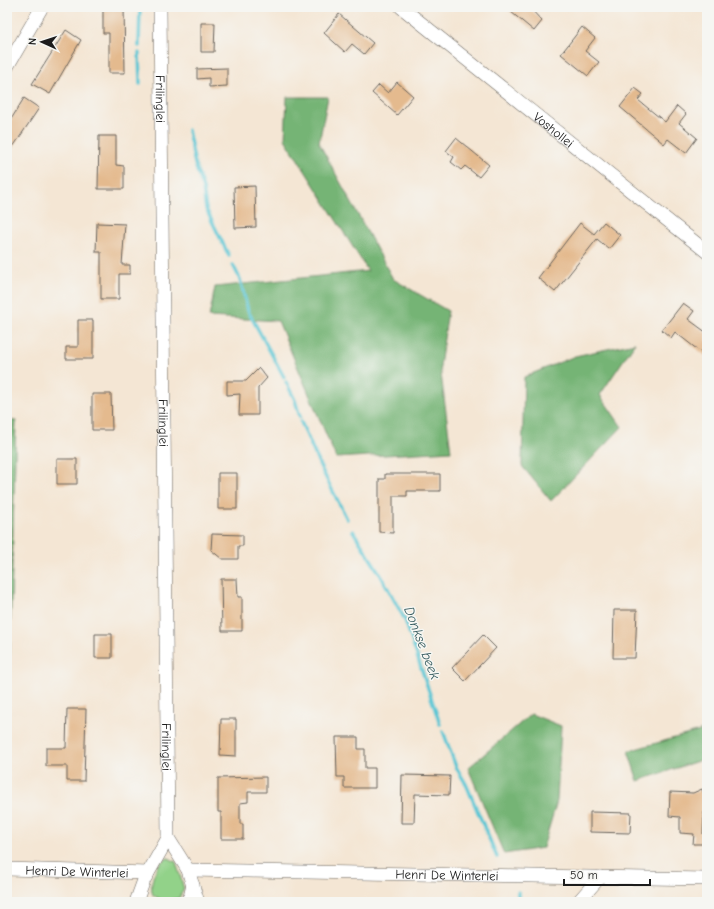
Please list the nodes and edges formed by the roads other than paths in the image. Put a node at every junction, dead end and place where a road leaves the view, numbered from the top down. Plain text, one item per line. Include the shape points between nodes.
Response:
1 (42, 7) edge
2 (160, 7) edge
3 (401, 7) edge
4 (7, 67) edge
5 (707, 252) edge
6 (168, 838) junction
7 (7, 868) edge
8 (188, 870) junction
9 (148, 872) junction
10 (600, 877) junction
11 (707, 879) edge
12 (193, 885) junction
13 (140, 899) edge
14 (186, 902) edge
15 (198, 902) edge
16 (578, 902) edge

1 - 4 street
2 - 6 street, Frilinglei
3 - 5 street, Voshollei
6 - 8 street
6 - 9 street
7 - 9 street, Henri De Winterlei
8 - 10 street, Henri De Winterlei
8 - 12 street
9 - 13 street
10 - 11 street, Henri De Winterlei
10 - 16 street
12 - 14 street
12 - 15 street

